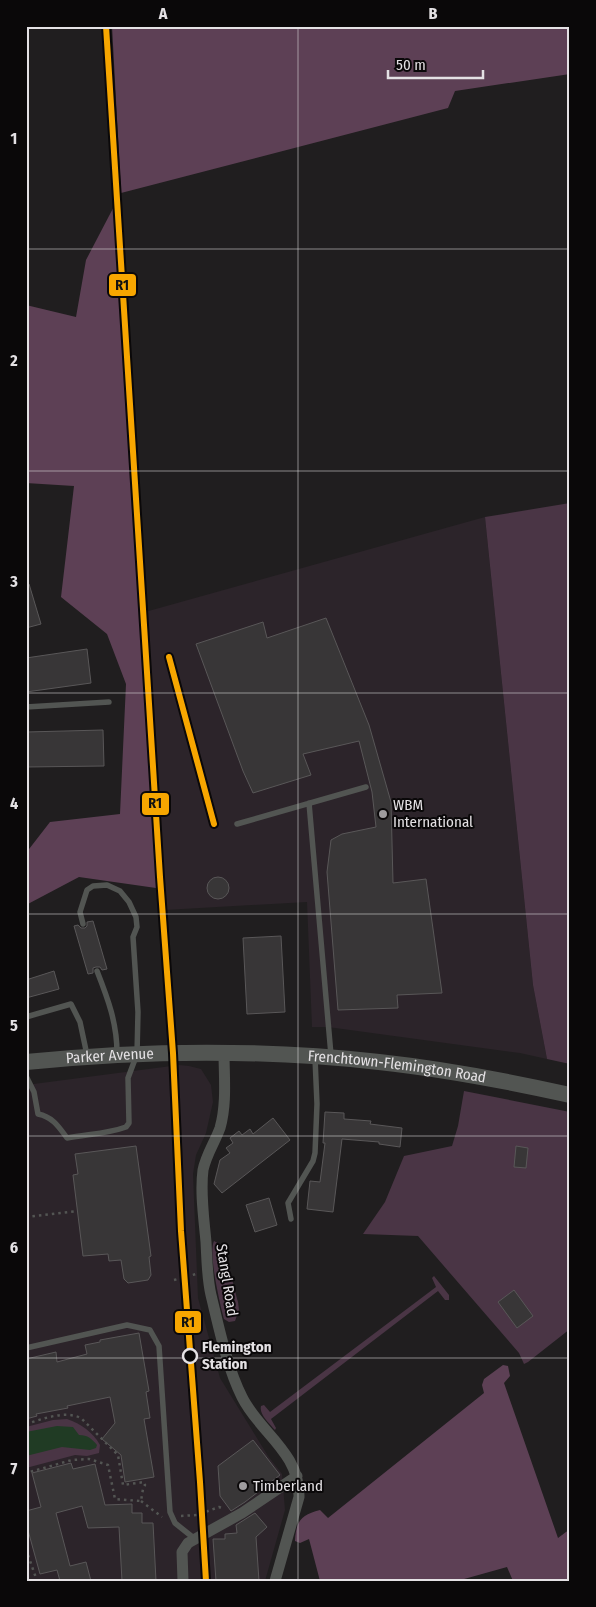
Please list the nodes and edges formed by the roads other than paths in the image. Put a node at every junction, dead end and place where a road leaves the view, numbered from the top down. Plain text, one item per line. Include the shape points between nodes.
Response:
1 (109, 702) dead end
2 (26, 707) edge
3 (366, 787) dead end
4 (309, 803) junction
5 (237, 824) dead end
6 (83, 924) dead end
7 (97, 971) dead end
8 (26, 1017) edge
9 (224, 1052) junction
10 (137, 1054) junction
11 (118, 1055) junction
12 (87, 1056) junction
13 (323, 1057) junction
14 (26, 1062) edge
15 (26, 1076) edge
16 (570, 1095) edge
17 (291, 1219) dead end
18 (26, 1348) edge
19 (297, 1476) junction
20 (195, 1539) junction
21 (182, 1581) edge
22 (276, 1581) edge

1 - 2 lane
3 - 4 lane
4 - 5 lane
4 - 13 lane
6 - 10 lane via 80,912 88,890 93,886 107,885 120,891 136,917 133,937
7 - 11 lane via 116,1026
8 - 12 lane via 71,1004 80,1022
9 - 10 main road, Parker Avenue
9 - 13 main road, Frenchtown-Flemington Road
9 - 19 street, Stangl Road via 223,1112 206,1158 202,1182 210,1293 239,1391 277,1442
10 - 11 main road, Parker Avenue
10 - 15 lane via 128,1078 129,1122 114,1132 67,1138 53,1120 38,1114 34,1092
11 - 12 main road, Parker Avenue
12 - 14 main road, Parker Avenue
13 - 16 main road, Frenchtown-Flemington Road via 444,1070
13 - 17 lane via 315,1154 288,1202
18 - 20 lane via 127,1325 150,1330 158,1346 170,1512 175,1523
19 - 20 street via 242,1513
19 - 22 street, Stangl Road via 299,1497
20 - 21 street via 182,1552

